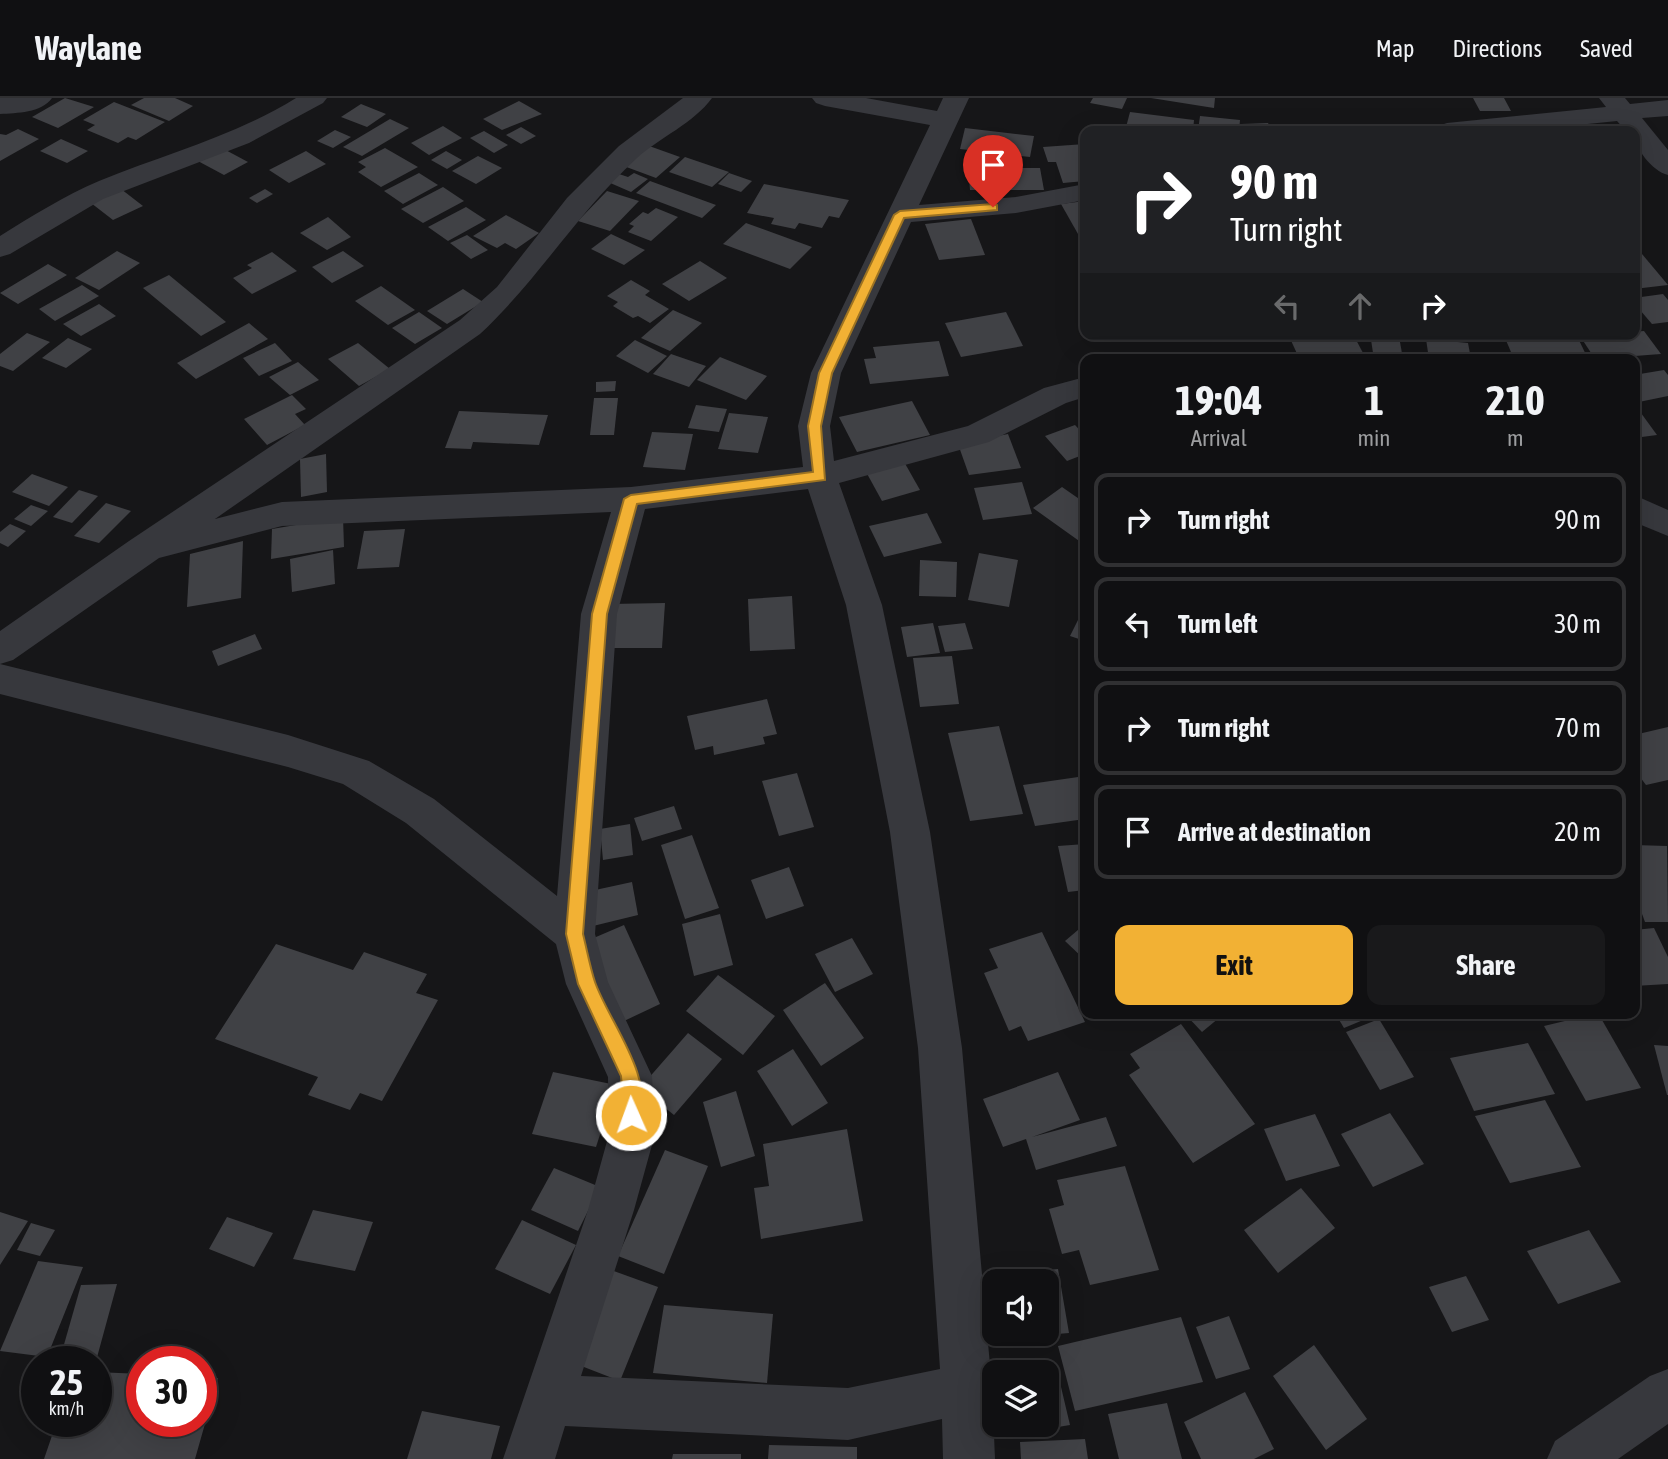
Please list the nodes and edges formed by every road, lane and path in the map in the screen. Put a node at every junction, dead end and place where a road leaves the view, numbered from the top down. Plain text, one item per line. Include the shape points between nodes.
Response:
1 (39, 98) edge
2 (314, 98) edge
3 (699, 98) edge
4 (825, 98) edge
5 (0, 106) edge
6 (1618, 106) edge
7 (1668, 108) edge
8 (950, 109) edge
9 (1481, 126) edge
10 (1634, 126) edge
11 (1640, 133) edge
12 (1668, 167) edge
13 (1080, 193) edge
14 (900, 215) junction
15 (0, 248) edge
16 (1080, 388) edge
17 (820, 476) junction
18 (631, 499) junction
19 (1640, 510) edge
20 (1668, 524) edge
21 (141, 550) junction
22 (0, 650) edge
23 (0, 679) edge
24 (574, 934) junction
25 (967, 1388) junction
26 (547, 1400) junction
27 (1661, 1411) edge
28 (529, 1459) edge
29 (969, 1459) edge
30 (1573, 1459) edge

1 - 5 street
2 - 15 street via 260,129 105,188
3 - 21 street via 628,152 577,204 507,293 470,327
4 - 8 street
6 - 7 street
6 - 9 street
6 - 10 street
8 - 14 street
11 - 12 street
13 - 14 street via 1016,205
14 - 17 street via 826,373 814,426
16 - 17 street via 1055,395 978,435
17 - 18 street
17 - 25 street via 864,605 910,832 940,1048
18 - 21 street via 282,514
18 - 24 street via 599,614
19 - 20 street
21 - 22 street
23 - 24 street via 355,772 420,811
24 - 26 street via 587,984 630,1076 632,1134
25 - 26 street via 848,1414
25 - 29 street
26 - 28 street
27 - 30 street

